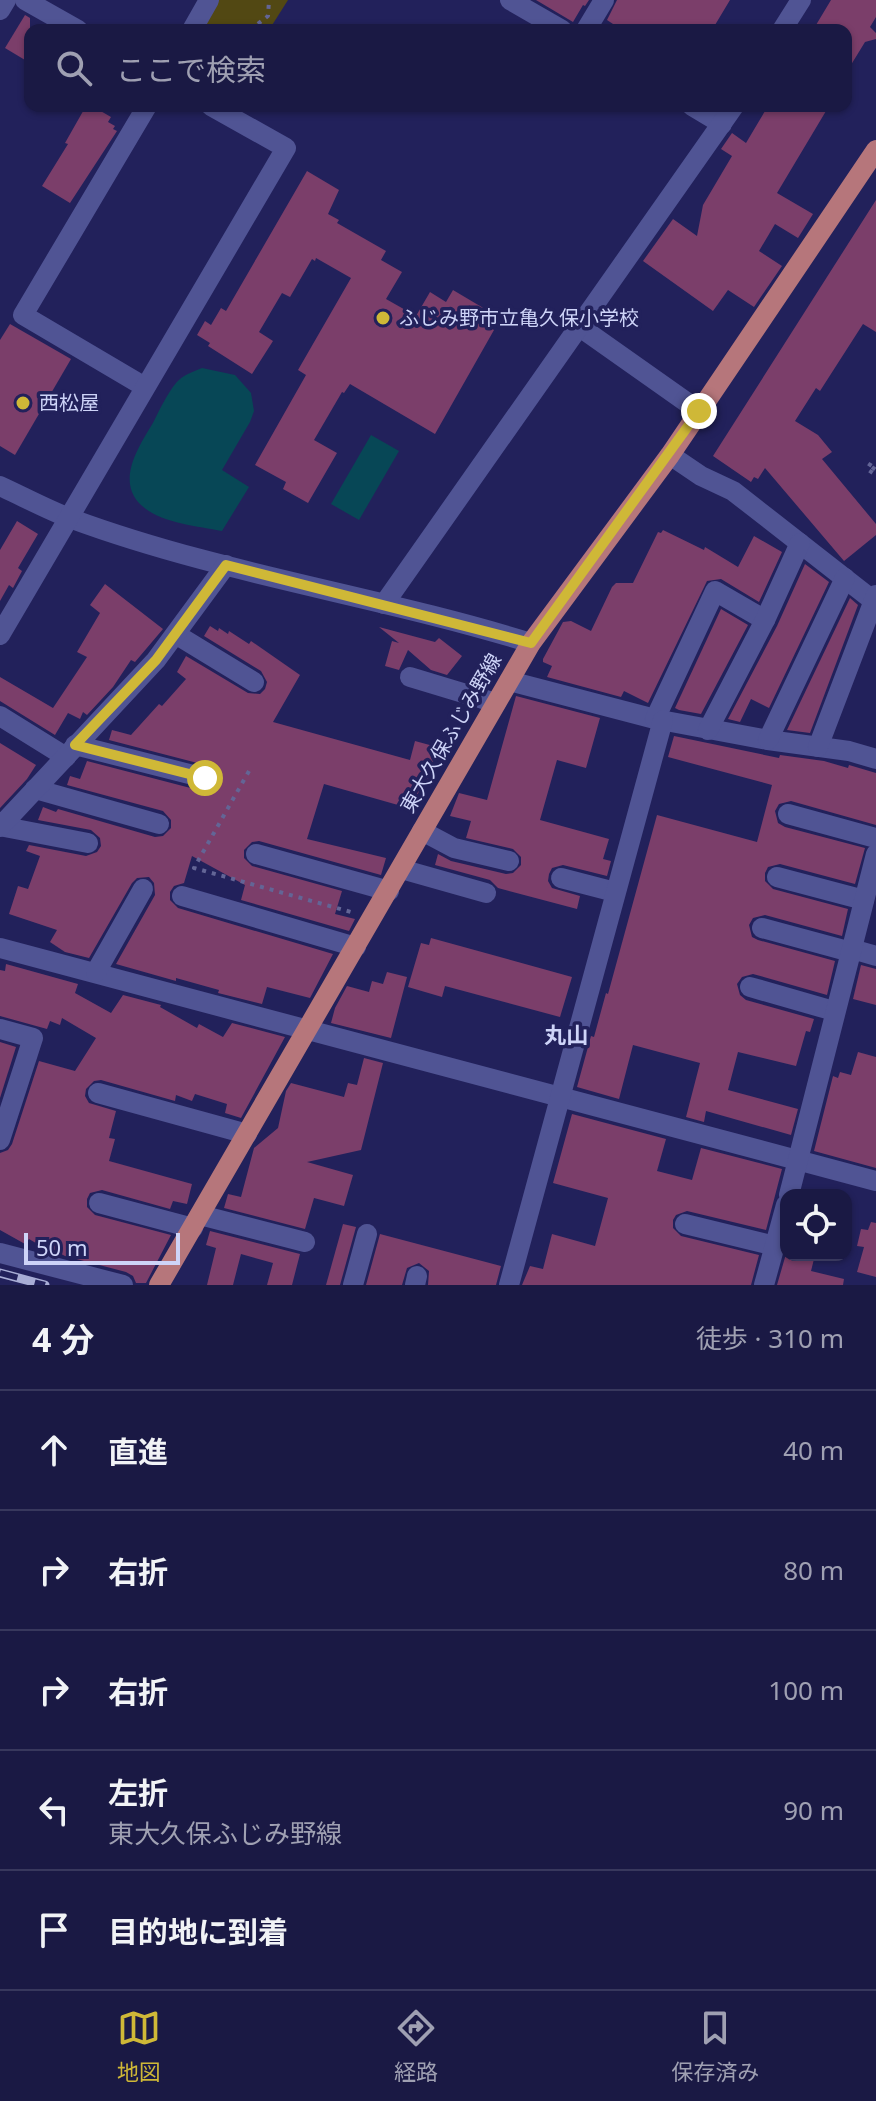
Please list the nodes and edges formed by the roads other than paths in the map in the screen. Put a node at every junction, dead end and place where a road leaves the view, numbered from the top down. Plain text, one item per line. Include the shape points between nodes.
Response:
1 (6, 0) edge
2 (25, 0) edge
3 (209, 0) edge
4 (510, 0) edge
5 (604, 0) edge
6 (801, 0) edge
7 (541, 8) edge
8 (0, 10) edge
9 (67, 24) edge
10 (195, 24) edge
11 (556, 24) edge
12 (590, 24) edge
13 (786, 24) edge
14 (143, 112) edge
15 (222, 112) edge
16 (728, 115) edge
17 (876, 150) edge
18 (580, 327) junction
19 (145, 387) junction
20 (699, 411) junction
21 (670, 455) junction
22 (33, 477) dead end
23 (0, 486) edge
24 (22, 496) junction
25 (69, 517) junction
26 (800, 543) junction
27 (226, 565) junction
28 (845, 578) junction
29 (875, 598) edge
30 (384, 604) junction
31 (765, 620) junction
32 (0, 635) edge
33 (177, 635) junction
34 (531, 643) junction
35 (410, 677) dead end
36 (509, 681) junction
37 (254, 682) dead end
38 (496, 703) junction
39 (0, 716) edge
40 (659, 720) junction
41 (708, 730) junction
42 (768, 740) junction
43 (818, 747) junction
44 (70, 751) junction
45 (876, 759) edge
46 (205, 778) dead end
47 (35, 789) junction
48 (788, 814) dead end
49 (159, 824) dead end
50 (0, 827) edge
51 (422, 831) junction
52 (876, 838) edge
53 (88, 843) dead end
54 (256, 854) dead end
55 (876, 854) edge
56 (509, 861) dead end
57 (401, 869) junction
58 (777, 877) dead end
59 (561, 878) dead end
60 (143, 889) dead end
61 (389, 891) junction
62 (615, 892) junction
63 (486, 893) dead end
64 (182, 896) dead end
65 (864, 900) junction
66 (762, 928) dead end
67 (356, 947) junction
68 (0, 948) edge
69 (851, 951) junction
70 (876, 956) edge
71 (96, 972) junction
72 (750, 987) dead end
73 (834, 1011) junction
74 (0, 1029) edge
75 (309, 1030) junction
76 (98, 1093) dead end
77 (562, 1098) junction
78 (5, 1107) edge
79 (247, 1134) junction
80 (0, 1140) edge
81 (798, 1159) junction
82 (876, 1181) edge
83 (790, 1189) edge
84 (99, 1203) dead end
85 (196, 1221) junction
86 (685, 1224) dead end
87 (780, 1227) edge
88 (367, 1234) dead end
89 (305, 1242) dead end
90 (775, 1246) junction
91 (0, 1253) edge
92 (123, 1285) edge
93 (159, 1285) edge
94 (353, 1285) edge
95 (509, 1285) edge
96 (764, 1285) edge

1 - 8 street
2 - 9 street
3 - 10 street
4 - 7 street
5 - 12 street
6 - 13 street
7 - 11 street
14 - 19 street via 23,315 98,365
15 - 19 street via 286,148
16 - 18 street
17 - 20 main road, 東大久保ふじみ野線
18 - 20 street
18 - 30 street
19 - 25 street
20 - 21 main road, 東大久保ふじみ野線
21 - 26 street via 733,491
21 - 34 main road, 東大久保ふじみ野線
22 - 24 street
23 - 24 street
24 - 25 street
25 - 27 street
25 - 32 street
26 - 28 street
26 - 31 street
27 - 30 street
27 - 33 street
28 - 29 street
28 - 42 street
29 - 43 street
30 - 34 street
31 - 40 street via 715,591
31 - 41 street
33 - 37 street
33 - 44 street
34 - 36 main road, 東大久保ふじみ野線
35 - 38 street
36 - 38 main road, 東大久保ふじみ野線
36 - 40 street
38 - 51 main road, 東大久保ふじみ野線
39 - 44 street
40 - 41 street
40 - 62 street
41 - 42 street
42 - 43 street
43 - 45 street
44 - 46 street
44 - 47 street
47 - 49 street
47 - 50 street
48 - 52 street
50 - 53 street
51 - 56 street via 454,848
51 - 57 main road, 東大久保ふじみ野線
54 - 61 street
55 - 65 street
57 - 61 main road, 東大久保ふじみ野線
57 - 63 street
58 - 65 street
59 - 62 street
60 - 71 street
61 - 67 main road, 東大久保ふじみ野線
62 - 77 street
64 - 67 street
65 - 69 street
66 - 69 street
67 - 75 main road, 東大久保ふじみ野線
68 - 71 street
69 - 70 street
69 - 73 street
71 - 75 street
72 - 73 street
73 - 81 street
74 - 78 street via 33,1038
75 - 77 street
75 - 79 main road, 東大久保ふじみ野線
76 - 79 street
77 - 81 street
77 - 95 street
78 - 80 street
79 - 85 main road, 東大久保ふじみ野線
81 - 82 street
81 - 83 street
84 - 85 street
85 - 89 street
85 - 93 main road, 東大久保ふじみ野線
86 - 90 street
87 - 90 street
88 - 94 street
90 - 96 street
91 - 92 street

